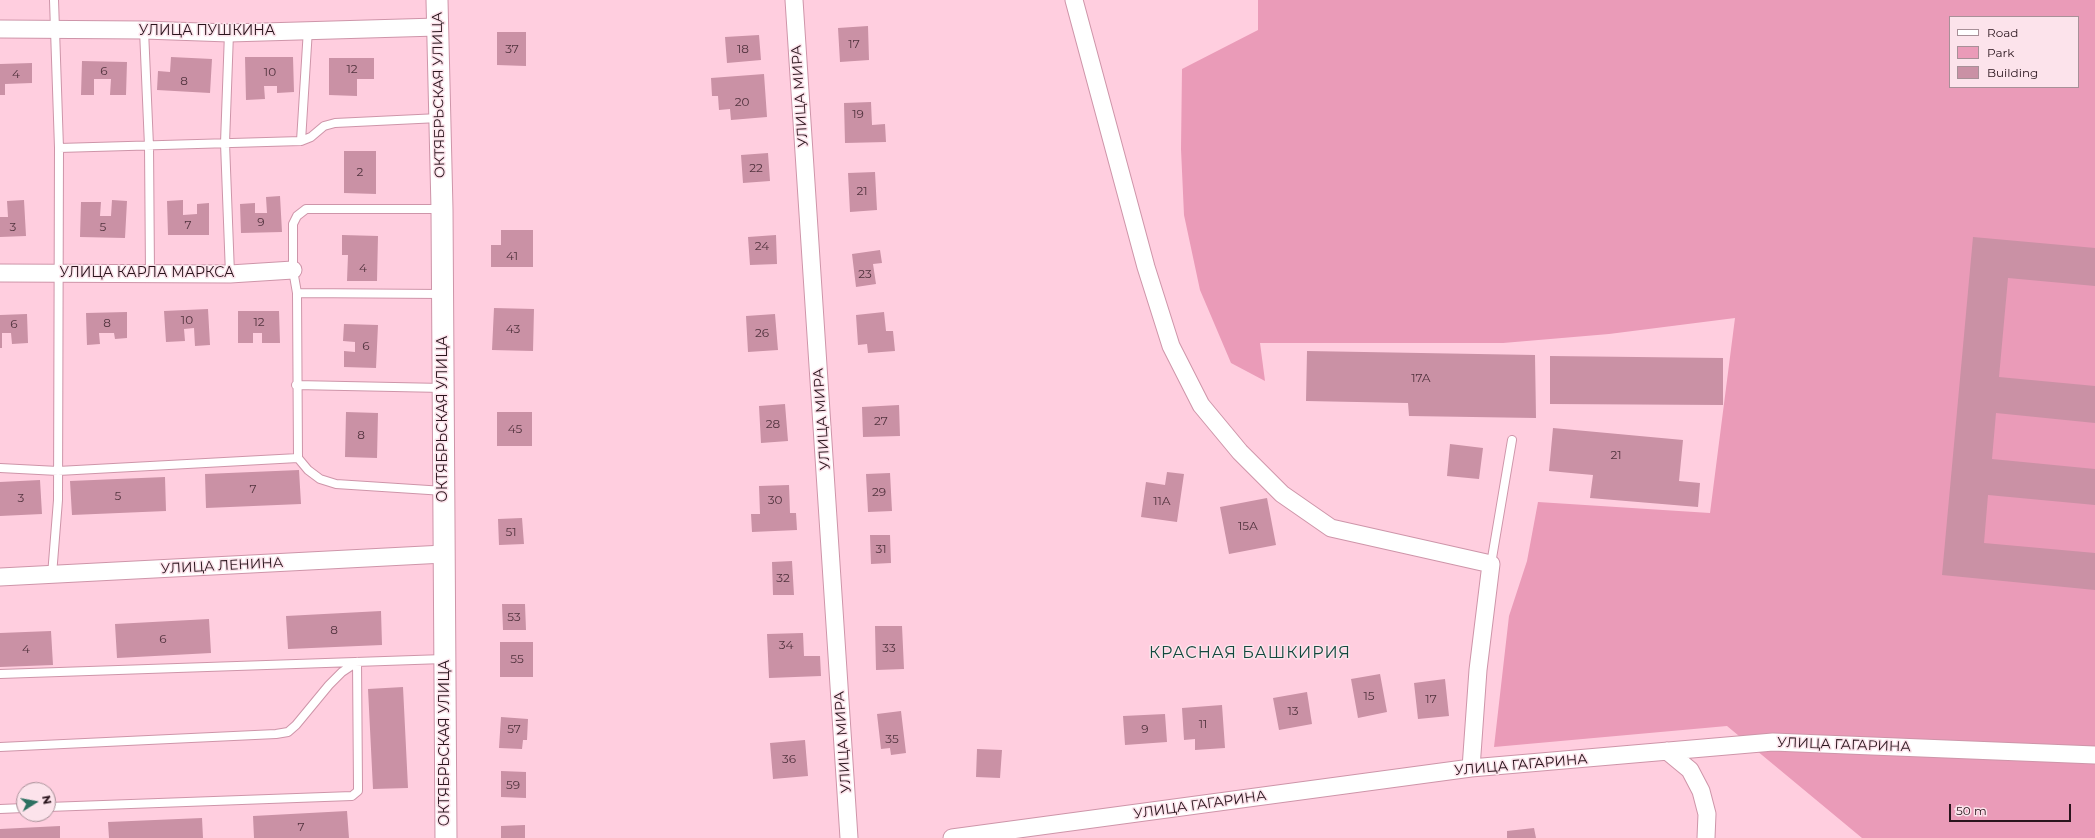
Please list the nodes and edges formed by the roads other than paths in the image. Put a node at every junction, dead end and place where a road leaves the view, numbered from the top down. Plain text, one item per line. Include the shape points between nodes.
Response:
1 (54, 0) edge
2 (437, 0) edge
3 (794, 0) edge
4 (1074, 0) edge
5 (437, 27) junction
6 (0, 30) edge
7 (144, 30) junction
8 (308, 30) junction
9 (56, 31) junction
10 (230, 34) junction
11 (439, 118) junction
12 (301, 141) junction
13 (225, 144) junction
14 (149, 146) junction
15 (59, 148) junction
16 (442, 209) junction
17 (293, 270) junction
18 (0, 273) edge
19 (58, 273) junction
20 (150, 274) junction
21 (230, 274) junction
22 (297, 293) junction
23 (442, 294) junction
24 (296, 385) junction
25 (444, 388) junction
26 (1512, 440) dead end
27 (298, 458) junction
28 (0, 468) edge
29 (58, 471) junction
30 (444, 492) junction
31 (444, 554) junction
32 (1491, 564) junction
33 (52, 575) junction
34 (0, 577) edge
35 (445, 659) junction
36 (357, 662) junction
37 (0, 674) edge
38 (0, 747) edge
39 (1667, 751) junction
40 (2095, 755) edge
41 (1471, 768) junction
42 (56, 807) edge
43 (16, 808) edge
44 (0, 809) edge
45 (446, 838) edge
46 (850, 838) edge
47 (952, 838) edge
48 (1706, 838) edge

1 - 9 lane
2 - 5 street, ОКТЯБРЬСКАЯ УЛИЦА
3 - 46 street, УЛИЦА МИРА
4 - 32 street via 1146,267 1171,346 1201,405 1240,452 1282,494 1331,528
5 - 8 street, УЛИЦА ПУШКИНА
5 - 11 street, ОКТЯБРЬСКАЯ УЛИЦА
6 - 9 street, УЛИЦА ПУШКИНА
7 - 9 street, УЛИЦА ПУШКИНА
7 - 10 street, УЛИЦА ПУШКИНА
7 - 14 lane
8 - 10 street, УЛИЦА ПУШКИНА
8 - 12 lane
9 - 15 lane
10 - 13 lane
11 - 12 lane via 335,124 324,126 312,137
11 - 16 street, ОКТЯБРЬСКАЯ УЛИЦА
12 - 13 lane
13 - 14 lane
13 - 21 lane
14 - 15 lane
14 - 20 lane
15 - 19 lane
16 - 17 lane via 306,209 293,224
16 - 23 street, ОКТЯБРЬСКАЯ УЛИЦА
17 - 21 street, УЛИЦА КАРЛА МАРКСА
17 - 22 lane
18 - 19 street, УЛИЦА КАРЛА МАРКСА
19 - 20 street, УЛИЦА КАРЛА МАРКСА
19 - 29 lane
20 - 21 street, УЛИЦА КАРЛА МАРКСА
22 - 23 lane
22 - 24 lane
23 - 25 street, ОКТЯБРЬСКАЯ УЛИЦА
24 - 25 lane
24 - 27 lane
25 - 30 street, ОКТЯБРЬСКАЯ УЛИЦА
26 - 32 lane
27 - 29 lane
27 - 30 lane via 320,479 336,484
28 - 29 lane
29 - 33 lane
30 - 31 street, ОКТЯБРЬСКАЯ УЛИЦА
31 - 33 street, УЛИЦА ЛЕНИНА
31 - 35 street, ОКТЯБРЬСКАЯ УЛИЦА
32 - 41 street via 1478,670
33 - 34 street, УЛИЦА ЛЕНИНА
35 - 36 lane
35 - 45 street, ОКТЯБРЬСКАЯ УЛИЦА
36 - 37 lane
36 - 38 lane via 329,685 288,732
36 - 42 lane via 358,791 352,796
39 - 40 street, УЛИЦА ГАГАРИНА via 1773,742
39 - 41 street, УЛИЦА ГАГАРИНА
39 - 48 street via 1690,770 1701,791 1707,814
41 - 47 street, УЛИЦА ГАГАРИНА
43 - 44 lane

